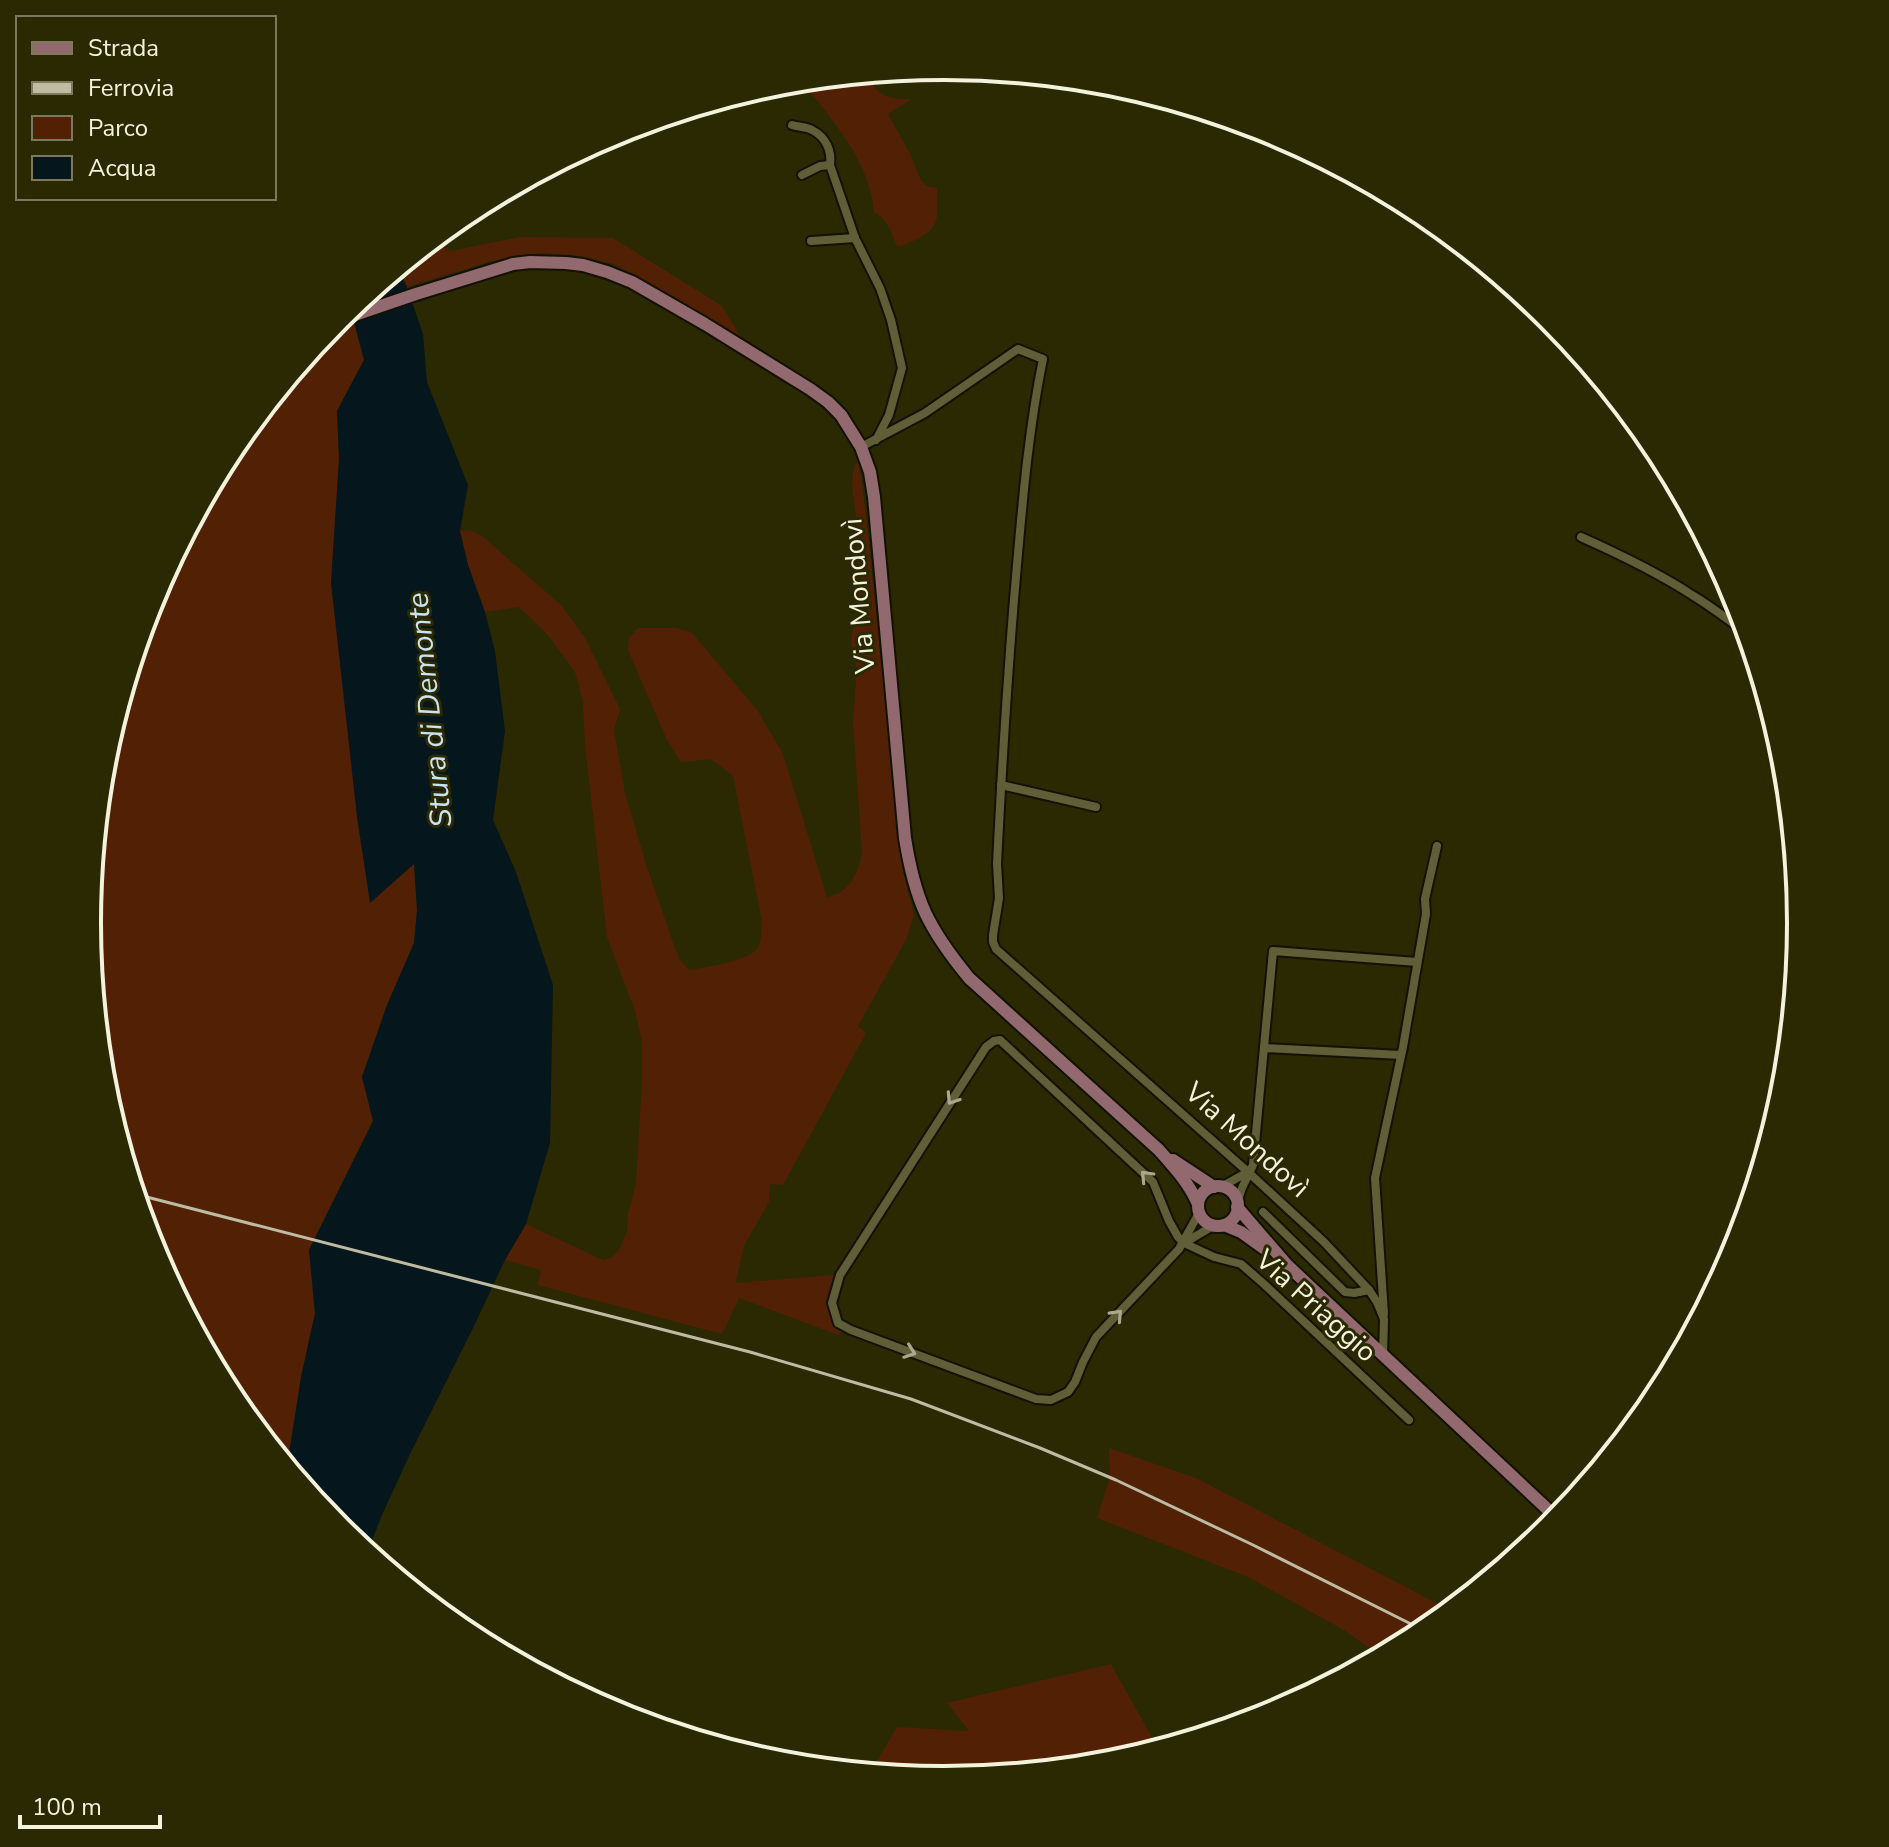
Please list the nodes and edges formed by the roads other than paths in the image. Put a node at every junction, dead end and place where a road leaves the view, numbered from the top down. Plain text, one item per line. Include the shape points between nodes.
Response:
1 (792, 125) dead end
2 (830, 165) junction
3 (802, 175) dead end
4 (855, 238) junction
5 (811, 241) dead end
6 (364, 312) edge
7 (876, 440) junction
8 (861, 447) junction
9 (1581, 537) dead end
10 (1732, 623) edge
11 (1001, 785) junction
12 (1096, 807) dead end
13 (1437, 846) dead end
14 (1417, 962) junction
15 (1264, 1048) junction
16 (1401, 1055) junction
17 (1159, 1150) junction
18 (1248, 1172) junction
19 (1218, 1187) junction
20 (1237, 1205) junction
21 (1198, 1208) junction
22 (1263, 1212) dead end
23 (1218, 1225) junction
24 (1184, 1243) junction
25 (1287, 1265) junction
26 (1369, 1290) junction
27 (1384, 1319) junction
28 (1383, 1355) junction
29 (1409, 1420) dead end
30 (1549, 1511) edge

1 - 2 street via 812,130 826,142
2 - 3 street
2 - 4 street
4 - 5 street
4 - 7 street via 880,288 902,368
6 - 8 main road, Via Mondovì via 501,267 530,262 583,265 632,282 810,389 841,415
7 - 8 street
7 - 11 street, Via Mondovì via 1018,349 1043,359 1023,499
8 - 17 main road, Via Mondovì via 874,497 905,838 918,897 930,924 969,978
9 - 10 street via 1668,580
11 - 12 street
11 - 18 street, Via Mondovì via 996,949
13 - 14 street
14 - 15 street via 1273,951
14 - 16 street
15 - 16 street
15 - 18 street via 1253,1165
16 - 27 street via 1375,1178
17 - 19 main road, Via Mondovì
17 - 21 main road, Via Mondovì via 1193,1193
18 - 19 street
18 - 20 street
18 - 26 street, Via Mondovì
19 - 20 main road via 1232,1192
19 - 21 main road via 1203,1193
20 - 23 main road via 1233,1218
20 - 25 main road, Via Mondovì
21 - 23 main road via 1204,1221
21 - 24 street
22 - 26 street, Via Mondovì via 1345,1292
23 - 24 street
23 - 25 main road, Via Mondovì via 1241,1232
24 -> 24 street via 1153,1182 1000,1040 994,1041 840,1275 832,1303 838,1323 851,1330 1036,1399 1051,1400 1068,1392 1096,1337
24 - 29 street, Via Priaggio via 1241,1264
25 - 28 main road, Via Mondovì
26 - 27 street, Via Mondovì
27 - 28 street, Via Mondovì
28 - 30 main road, Via Mondovì

